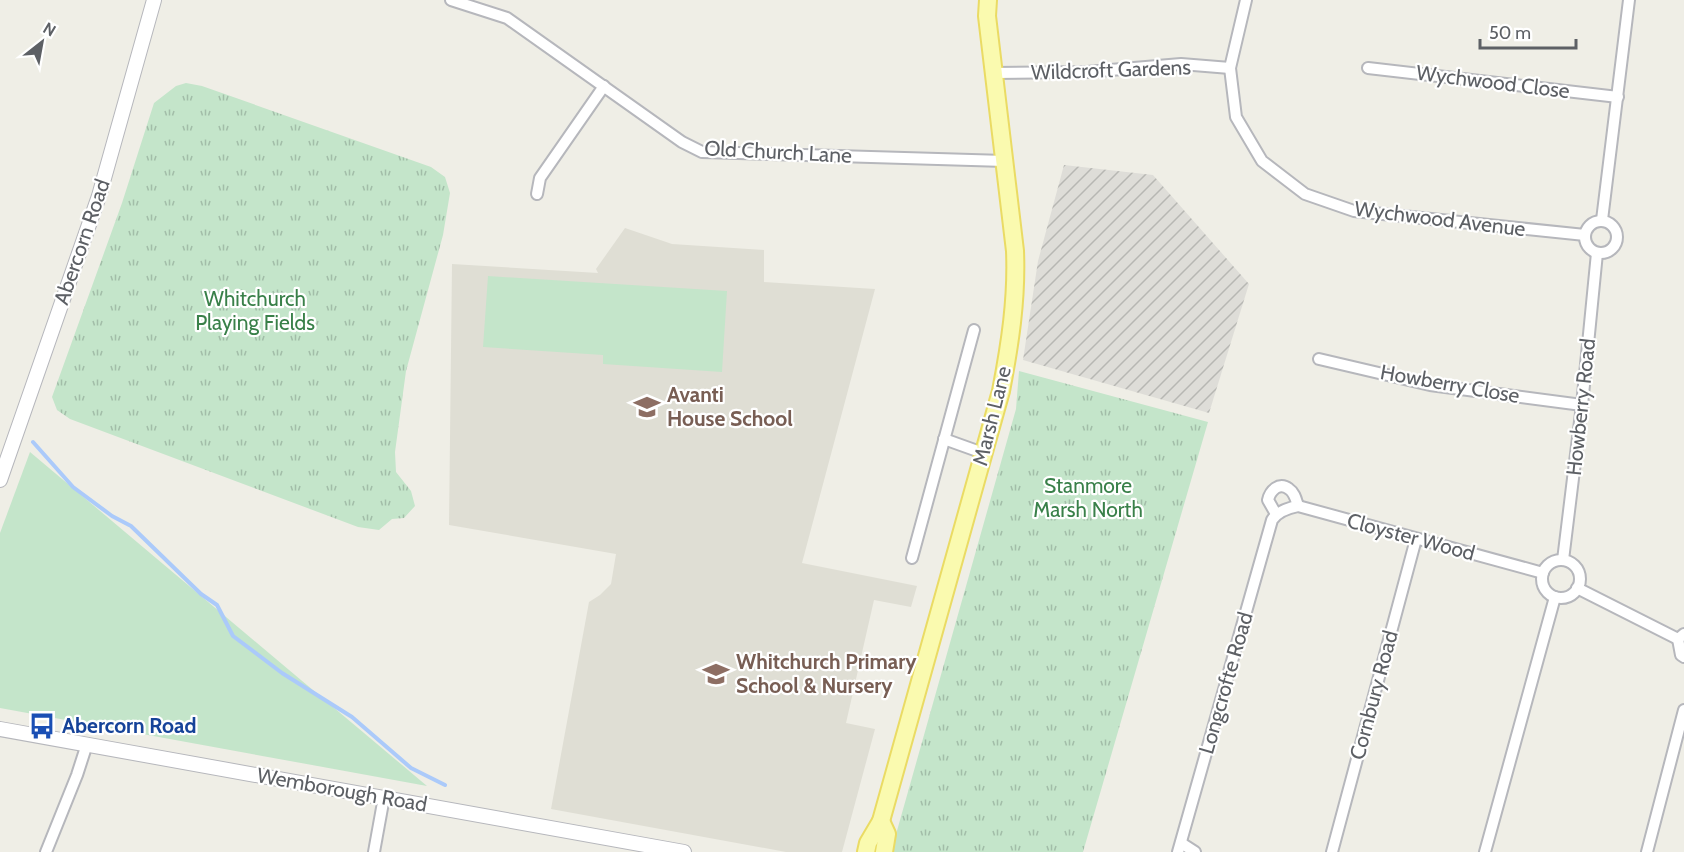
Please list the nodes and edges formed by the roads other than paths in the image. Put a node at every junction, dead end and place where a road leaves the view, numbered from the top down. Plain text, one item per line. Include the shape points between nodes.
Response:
1 (154, 0) edge
2 (451, 0) edge
3 (981, 0) edge
4 (988, 0) edge
5 (1246, 0) edge
6 (1629, 0) edge
7 (1230, 68) junction
8 (1368, 68) dead end
9 (993, 73) junction
10 (604, 86) junction
11 (1618, 97) junction
12 (1005, 161) junction
13 (537, 194) dead end
14 (1602, 220) junction
15 (1585, 235) junction
16 (1597, 253) junction
17 (974, 330) dead end
18 (1319, 359) dead end
19 (1582, 405) junction
20 (944, 439) junction
21 (983, 453) junction
22 (0, 480) edge
23 (1298, 506) junction
24 (1276, 514) junction
25 (1416, 539) junction
26 (912, 558) dead end
27 (1563, 560) junction
28 (1543, 573) junction
29 (1577, 588) junction
30 (1556, 597) junction
31 (1681, 636) edge
32 (1684, 657) edge
33 (1684, 710) edge
34 (0, 729) edge
35 (87, 744) junction
36 (384, 797) junction
37 (881, 821) junction
38 (1180, 847) edge
39 (46, 852) edge
40 (374, 852) edge
41 (684, 852) edge
42 (866, 852) edge
43 (884, 852) edge
44 (1195, 852) edge
45 (1332, 852) edge
46 (1485, 852) edge
47 (1647, 852) edge

1 - 22 street, Abercorn Road via 99,196
2 - 10 street, Old Church Lane via 507,18
3 - 4 street
4 - 9 main road, Marsh Lane
5 - 7 street, Wychwood Avenue
6 - 11 street
7 - 9 street, Wildcroft Gardens via 1181,64 1087,72
7 - 15 street, Wychwood Avenue via 1236,117 1262,161 1305,194 1354,211
8 - 11 street, Wychwood Close
9 - 12 main road, Marsh Lane
10 - 12 street, Old Church Lane via 702,152
10 - 13 street via 540,178
11 - 14 street
12 - 21 main road, Marsh Lane via 1015,251 1015,298 1007,359
14 - 15 street via 1589,226
14 - 16 street via 1616,229 1617,239 1608,252
15 - 16 street via 1586,244
16 - 19 street, Howberry Road
17 - 20 street
18 - 19 street, Howberry Close via 1430,385
19 - 27 street, Howberry Road
20 - 21 street
20 - 26 street
21 - 37 main road, Marsh Lane
23 - 24 street
23 - 24 street, Longcrofte Road via 1290,489 1278,487 1268,500
23 - 25 street, Cloyster Wood
24 - 38 street, Longcrofte Road
25 - 28 street, Cloyster Wood
25 - 45 street, Cornbury Road
27 - 28 street via 1552,562
27 - 29 street via 1577,570
28 - 30 street via 1543,585
29 - 30 street via 1566,597
29 - 31 street
30 - 46 street
31 - 32 street
33 - 47 street
34 - 35 street, Wemborough Road
35 - 36 street, Wemborough Road
35 - 39 street
36 - 40 street
36 - 41 street, Wemborough Road
37 - 42 main road, Marsh Lane
37 - 43 main road, Marsh Lane via 887,834
38 - 44 street

